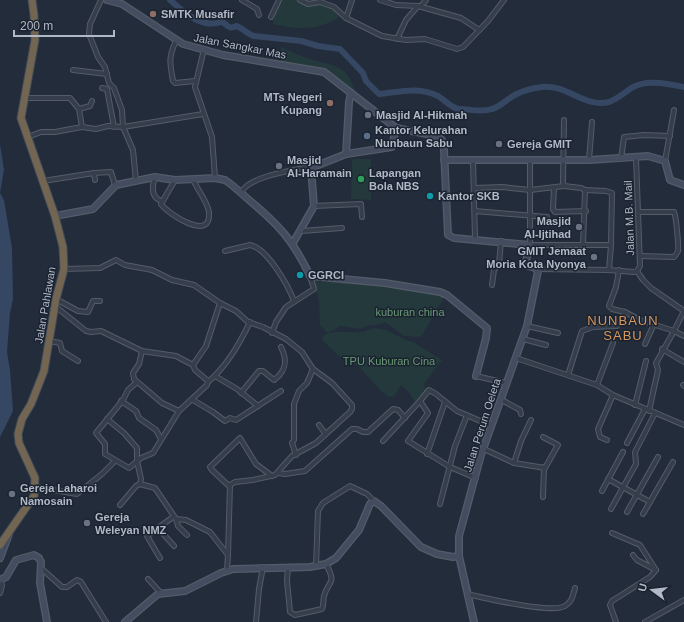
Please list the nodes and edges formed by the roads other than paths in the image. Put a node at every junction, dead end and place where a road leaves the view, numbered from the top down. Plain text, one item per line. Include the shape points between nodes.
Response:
1 (32, 0) edge
2 (101, 0) edge
3 (107, 0) edge
4 (242, 0) edge
5 (280, 0) edge
6 (300, 0) edge
7 (326, 0) edge
8 (352, 0) edge
9 (380, 0) edge
10 (426, 0) edge
11 (504, 0) edge
12 (320, 2) junction
13 (420, 6) junction
14 (259, 15) dead end
15 (271, 17) dead end
16 (346, 18) junction
17 (479, 30) junction
18 (397, 39) junction
19 (176, 41) junction
20 (204, 49) junction
21 (73, 70) dead end
22 (107, 74) junction
23 (195, 81) junction
24 (102, 88) dead end
25 (351, 93) junction
26 (24, 98) junction
27 (92, 101) dead end
28 (79, 109) junction
29 (674, 110) dead end
30 (204, 114) junction
31 (564, 120) dead end
32 (592, 122) dead end
33 (82, 127) junction
34 (114, 127) junction
35 (123, 127) junction
36 (396, 128) junction
37 (28, 136) junction
38 (670, 136) junction
39 (346, 154) junction
40 (636, 158) junction
41 (621, 159) junction
42 (444, 160) junction
43 (530, 160) junction
44 (563, 160) junction
45 (590, 160) junction
46 (474, 161) junction
47 (666, 163) junction
48 (313, 166) junction
49 (94, 173) junction
50 (155, 177) junction
51 (215, 178) junction
52 (193, 179) junction
53 (95, 180) dead end
54 (175, 180) junction
55 (42, 181) junction
56 (136, 181) junction
57 (114, 185) junction
58 (684, 185) edge
59 (564, 186) junction
60 (475, 188) junction
61 (554, 188) junction
62 (530, 190) junction
63 (586, 190) junction
64 (241, 193) junction
65 (161, 201) junction
66 (314, 206) junction
67 (475, 211) junction
68 (586, 211) junction
69 (639, 212) junction
70 (530, 215) junction
71 (55, 216) junction
72 (547, 217) dead end
73 (362, 218) dead end
74 (342, 228) dead end
75 (301, 231) junction
76 (475, 239) junction
77 (501, 241) junction
78 (293, 243) junction
79 (530, 245) junction
80 (583, 245) junction
81 (611, 245) junction
82 (225, 252) dead end
83 (640, 256) junction
84 (64, 269) junction
85 (537, 269) junction
86 (609, 270) junction
87 (619, 270) junction
88 (637, 271) junction
89 (310, 276) junction
90 (492, 285) dead end
91 (100, 301) dead end
92 (294, 301) junction
93 (55, 302) junction
94 (220, 303) junction
95 (625, 312) junction
96 (250, 322) junction
97 (654, 324) junction
98 (527, 326) junction
99 (674, 331) junction
100 (272, 333) junction
101 (558, 333) dead end
102 (684, 336) edge
103 (523, 339) junction
104 (49, 341) junction
105 (613, 343) dead end
106 (645, 344) dead end
107 (546, 345) dead end
108 (281, 347) dead end
109 (662, 349) junction
110 (142, 351) junction
111 (516, 358) junction
112 (78, 360) dead end
113 (646, 362) dead end
114 (684, 362) edge
115 (193, 365) junction
116 (313, 369) junction
117 (568, 374) junction
118 (216, 376) junction
119 (476, 376) joint
120 (137, 382) junction
121 (208, 382) junction
122 (506, 383) junction
123 (597, 385) junction
124 (281, 390) dead end
125 (241, 392) junction
126 (613, 395) junction
127 (500, 399) junction
128 (193, 400) junction
129 (121, 401) junction
130 (420, 401) junction
131 (445, 402) junction
132 (635, 404) junction
133 (258, 406) junction
134 (647, 410) junction
135 (179, 412) junction
136 (655, 413) junction
137 (521, 414) dead end
138 (467, 415) junction
139 (405, 418) junction
140 (107, 419) junction
141 (531, 420) dead end
142 (319, 425) dead end
143 (684, 425) edge
144 (492, 426) junction
145 (325, 433) junction
146 (543, 437) dead end
147 (161, 439) junction
148 (607, 440) dead end
149 (382, 441) dead end
150 (627, 443) dead end
151 (484, 449) junction
152 (623, 452) dead end
153 (427, 454) junction
154 (296, 455) junction
155 (658, 457) dead end
156 (115, 461) junction
157 (137, 461) junction
158 (673, 462) dead end
159 (514, 463) junction
160 (450, 467) junction
161 (544, 467) junction
162 (278, 473) junction
163 (272, 477) junction
164 (476, 478) junction
165 (608, 479) junction
166 (140, 484) junction
167 (229, 486) junction
168 (36, 487) junction
169 (623, 487) junction
170 (602, 491) dead end
171 (637, 494) junction
172 (543, 497) dead end
173 (374, 501) junction
174 (650, 502) junction
175 (120, 504) dead end
176 (440, 504) dead end
177 (611, 509) dead end
178 (627, 512) dead end
179 (643, 514) dead end
180 (174, 518) junction
181 (158, 528) junction
182 (9, 533) junction
183 (612, 533) dead end
184 (187, 535) dead end
185 (0, 545) edge
186 (174, 546) dead end
187 (228, 555) junction
188 (634, 555) dead end
189 (458, 556) junction
190 (0, 558) edge
191 (160, 558) dead end
192 (326, 564) junction
193 (316, 566) junction
194 (263, 567) junction
195 (288, 567) junction
196 (41, 568) junction
197 (227, 570) junction
198 (656, 570) junction
199 (148, 578) dead end
200 (1, 580) edge
201 (575, 588) dead end
202 (0, 593) edge
203 (161, 593) junction
204 (467, 594) junction
205 (684, 600) edge
206 (47, 622) edge
207 (106, 622) edge
208 (125, 622) edge
209 (256, 622) edge
210 (474, 622) edge
211 (616, 622) edge
212 (645, 622) edge

1 - 26 highway, Jalan Pahlawan via 35,40
2 - 22 street via 90,24 89,34
3 - 19 street, Jalan Sangkar Mas via 122,4
4 - 14 street via 257,9
5 - 15 street
6 - 12 street via 308,4
7 - 12 street
8 - 16 street
9 - 13 street via 392,4
10 - 13 street
11 - 17 street
12 - 16 street via 334,7
13 - 17 street via 461,18
13 - 18 street via 406,20
16 - 18 street via 382,36
17 - 18 street via 458,49 425,39
19 - 20 street, Jalan Sangkar Mas
19 - 23 street via 169,59 173,81
20 - 23 street
20 - 25 street, Jalan Sangkar Mas via 238,58 319,71 332,77
21 - 22 street
22 - 35 street via 122,110
23 - 30 street via 195,90
24 - 34 street via 107,89
25 - 36 street, Jalan Sangkar Mas
25 - 39 street
26 - 28 street via 67,97
26 - 37 highway, Jalan Pahlawan via 21,118
27 - 28 street via 90,106
28 - 33 street
29 - 38 street
30 - 35 street
30 - 51 street via 213,142
31 - 44 street
32 - 45 street
33 - 34 street
33 - 37 street
34 - 35 street
35 - 56 street via 132,147
36 - 39 street via 392,147
36 - 42 street via 439,137 443,144
37 - 55 highway, Jalan Pahlawan
38 - 41 street via 624,137
38 - 47 street
39 - 48 street
40 - 41 street
40 - 47 street via 648,156
40 - 69 street, Jalan M.B. Mail
41 - 45 street
42 - 46 street
42 - 76 street, Jalan M.B. Mail via 447,234 454,238
43 - 44 street
43 - 46 street
43 - 62 street
44 - 45 street
44 - 59 street
46 - 60 street
47 - 58 street via 670,180
48 - 64 street via 257,180 243,187
48 - 66 street via 310,170
49 - 53 street
49 - 55 street
49 - 57 street via 111,172
50 - 54 street
50 - 56 street
50 - 65 street via 153,193
51 - 52 street
51 - 64 street via 225,180
52 - 54 street
52 - 65 street via 209,211 208,220 203,226 187,222 163,207
54 - 65 street
55 - 71 highway, Jalan Pahlawan
56 - 57 street
57 - 71 street via 93,209
59 - 61 street
59 - 63 street
60 - 62 street
60 - 67 street
61 - 62 street
61 - 68 street via 555,212
62 - 70 street
63 - 68 street
63 - 81 street via 612,193
64 - 78 street via 275,222
66 - 73 street via 361,204
66 - 75 street
67 - 70 street
67 - 76 street
68 - 80 street
69 - 83 street, Jalan M.B. Mail
69 - 83 street via 674,212 678,248 674,257
70 - 72 street
70 - 79 street
71 - 84 highway, Jalan Pahlawan via 63,246
74 - 75 street
75 - 78 street
76 - 77 street, Jalan M.B. Mail
77 - 79 street, Jalan M.B. Mail
77 - 90 street via 499,264 494,270
78 - 89 street
79 - 80 street, Jalan M.B. Mail
79 - 85 street via 525,265
80 - 81 street, Jalan M.B. Mail
81 - 86 street, Jalan M.B. Mail
82 - 92 street via 250,244 262,250
83 - 88 street, Jalan M.B. Mail
84 - 93 highway, Jalan Pahlawan
84 - 94 street via 100,268 116,260 194,285
85 - 86 street
85 - 98 street, Jalan Perum Oeleta
86 - 87 street, Jalan M.B. Mail
87 - 88 street, Jalan M.B. Mail
87 - 95 street via 609,306
88 - 99 street via 651,288 684,311
89 - 92 street via 314,289
89 - 119 street via 385,283 447,295 487,328
91 - 93 street via 93,301 88,312
92 - 100 street via 280,314
93 - 104 highway, Jalan Pahlawan
93 - 110 street via 83,329 91,332 101,331
94 - 96 street
94 - 115 street via 206,346
95 - 97 street
95 - 117 street via 617,326 593,327 582,331
96 - 100 street
96 - 118 street
97 - 99 street
97 - 106 street
98 - 101 street
98 - 103 street, Jalan Perum Oeleta
99 - 102 street
99 - 109 street
100 - 116 street via 286,339 302,352
103 - 107 street
103 - 111 street, Jalan Perum Oeleta
104 - 112 street via 60,343 62,352
104 - 168 highway, Jalan Pahlawan via 42,377 22,419 18,434
105 - 123 street
108 - 125 street via 286,363 283,372 274,380 263,371 259,371
109 - 114 street
109 - 134 street via 656,363 657,376
110 - 115 street via 176,356
110 - 120 street via 139,364 133,373
111 - 117 street
111 - 122 street, Jalan Perum Oeleta
113 - 132 street
115 - 121 street via 194,370
116 - 145 street via 337,388 352,407 350,412
116 - 154 street via 294,404 292,443
117 - 123 street
118 - 121 street
118 - 125 street
119 - 122 street
120 - 129 street
120 - 135 street via 162,403
121 - 128 street
122 - 127 street, Jalan Perum Oeleta
123 - 126 street
124 - 133 street
125 - 133 street
126 - 132 street
126 - 148 street via 598,429 598,434
127 - 137 street via 517,407
127 - 144 street, Jalan Perum Oeleta
128 - 133 street via 225,421 230,418 236,420
128 - 135 street
129 - 140 street
129 - 147 street via 136,411 139,418 156,430
130 - 131 street via 429,390
130 - 139 street
130 - 153 street via 428,413 408,441
131 - 138 street
131 - 153 street
132 - 134 street
134 - 136 street
134 - 150 street
135 - 147 street
136 - 143 street
136 - 169 street via 635,452 636,464
138 - 144 street
138 - 160 street
139 - 149 street
139 - 162 street via 398,410 393,409 368,432 352,429 304,471
140 - 156 street via 96,433 105,442 105,454
140 - 157 street via 136,447
141 - 159 street
142 - 145 street
144 - 151 street, Jalan Perum Oeleta
145 - 154 street
146 - 161 street via 558,445
147 - 157 street via 153,453
151 - 159 street
151 - 164 street, Jalan Perum Oeleta
152 - 165 street
153 - 160 street
154 - 162 street
155 - 171 street
156 - 157 street via 129,468
156 - 168 street via 77,494
157 - 166 street
158 - 174 street
159 - 161 street
160 - 164 street
160 - 176 street
161 - 172 street
162 - 163 street
163 - 167 street via 234,482
163 - 167 street via 256,464 240,438 210,467
164 - 189 street, Jalan Perum Oeleta via 459,536
165 - 169 street
165 - 170 street
166 - 175 street
166 - 180 street via 155,488
167 - 187 street
168 - 182 highway via 32,501
169 - 171 street
169 - 177 street
171 - 174 street
171 - 178 street
173 - 189 street via 421,547 437,554
173 - 192 street via 370,504 359,530 336,558
173 - 193 street via 367,494 350,486 321,506 317,516
174 - 179 street
180 - 181 street
180 - 184 street
180 - 187 street via 186,520 210,532
181 - 186 street
181 - 191 street via 148,537
182 - 185 highway
182 - 190 street
183 - 198 street via 640,545
187 - 197 street
188 - 198 street via 637,560
189 - 204 street, Jalan Perum Oeleta
192 - 193 street
192 - 195 street via 332,581 324,596 322,609 295,615 290,612
193 - 195 street
194 - 195 street
194 - 197 street
194 - 209 street via 258,589
196 - 200 street via 37,556 25,556 13,562 6,577
196 - 206 street via 40,583
196 - 207 street via 62,587 67,587 77,580 81,582
197 - 203 street via 185,591
198 - 211 street via 650,577 612,601 610,605
199 - 203 street
200 - 202 street
201 - 204 street via 569,602 557,608
203 - 208 street
204 - 210 street, Jalan Perum Oeleta
205 - 212 street

